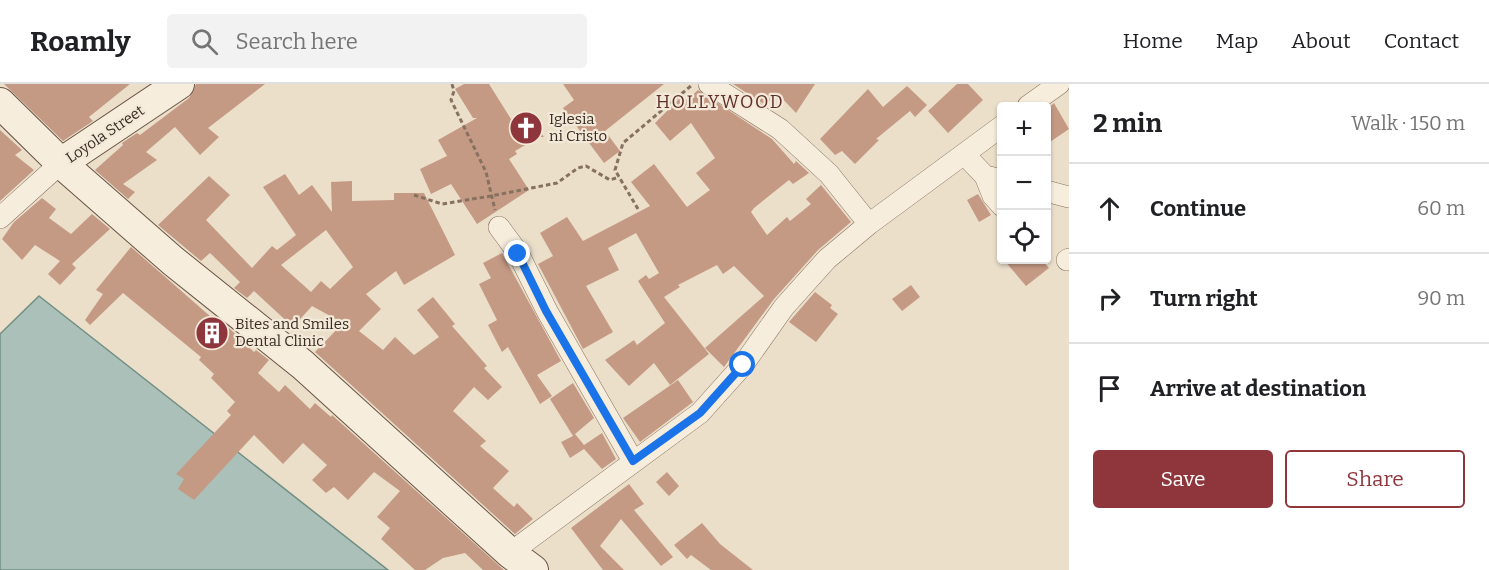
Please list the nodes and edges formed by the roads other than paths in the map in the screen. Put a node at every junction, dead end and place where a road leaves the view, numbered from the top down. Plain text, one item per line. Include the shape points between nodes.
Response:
1 (709, 84) edge
2 (1059, 84) edge
3 (162, 88) edge
4 (1034, 102) edge
5 (0, 103) edge
6 (997, 130) edge
7 (964, 154) junction
8 (61, 163) junction
9 (994, 178) edge
10 (1051, 193) edge
11 (1069, 197) edge
12 (997, 200) edge
13 (0, 218) edge
14 (869, 224) junction
15 (499, 227) road end
16 (633, 461) junction
17 (522, 562) edge

1 - 14 street via 780,129 830,174
2 - 4 street
3 - 8 street, Loyola Street
5 - 8 street
6 - 7 street
7 - 9 street
7 - 14 street
8 - 13 street
8 - 17 street via 173,261 303,365
9 - 12 street via 993,196
10 - 11 street
14 - 16 street via 827,259 798,291 743,365 700,413
15 - 16 street via 518,254 546,311
16 - 17 street

